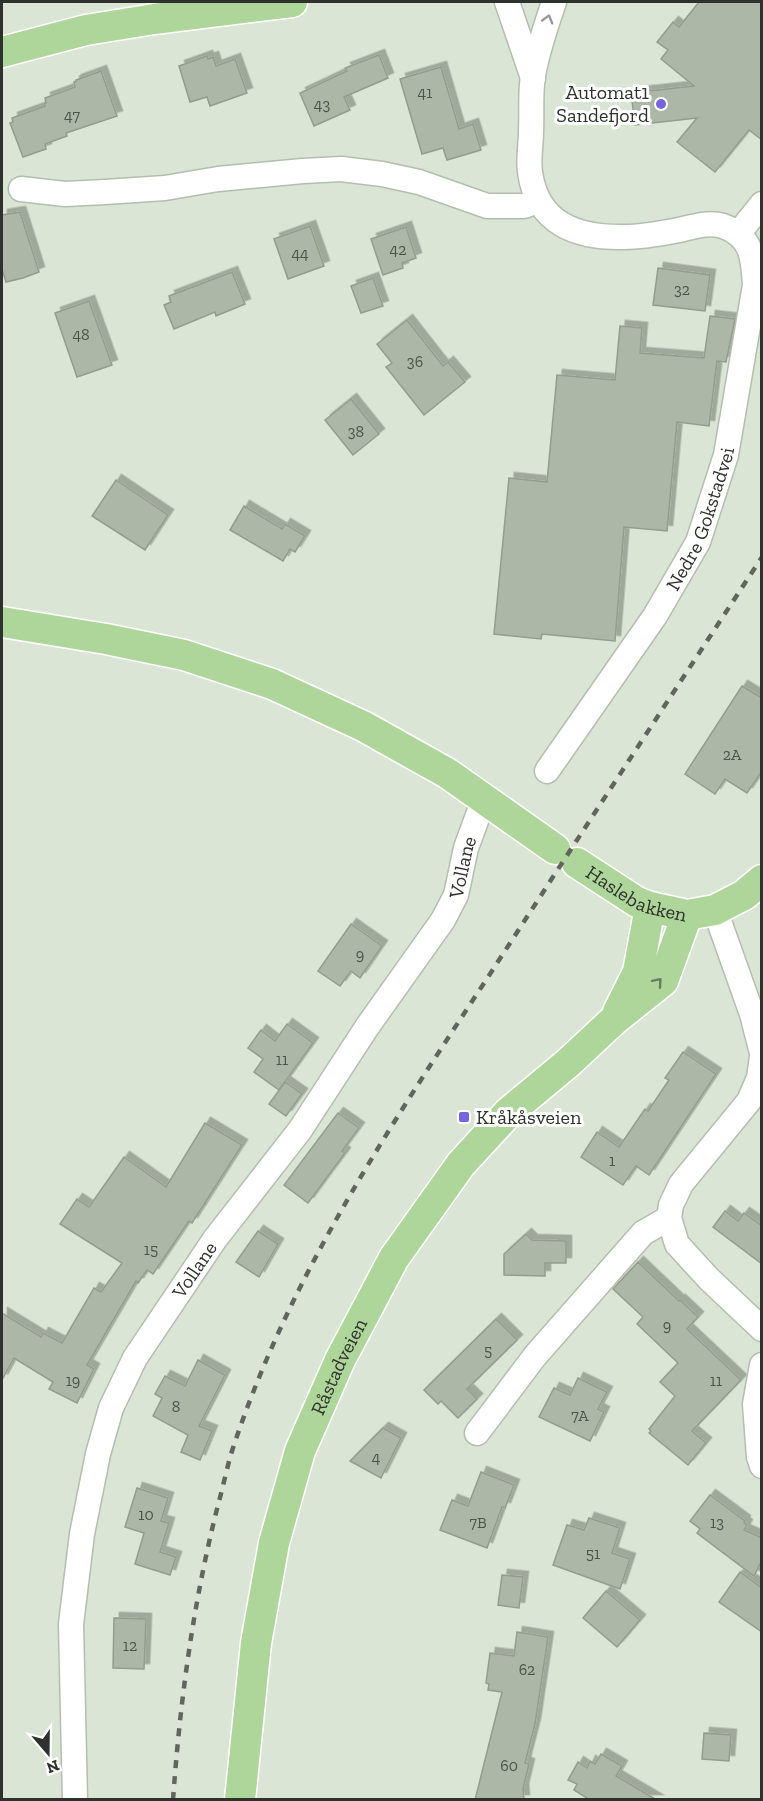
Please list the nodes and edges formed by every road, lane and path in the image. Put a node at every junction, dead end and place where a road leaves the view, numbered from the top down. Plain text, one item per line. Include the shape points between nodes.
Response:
1 (292, 2) edge
2 (507, 2) edge
3 (554, 2) edge
4 (2, 52) edge
5 (533, 78) junction
6 (21, 189) dead end
7 (538, 201) junction
8 (762, 204) edge
9 (738, 234) junction
10 (2, 622) edge
11 (547, 771) dead end
12 (484, 799) junction
13 (762, 880) edge
14 (650, 907) junction
15 (701, 912) junction
16 (614, 1020) junction
17 (762, 1055) edge
18 (669, 1218) junction
19 (762, 1329) edge
20 (762, 1365) edge
21 (477, 1433) dead end
22 (762, 1466) edge
23 (75, 1800) edge
24 (240, 1800) edge

1 - 4 main road via 86,30
2 - 5 street
5 -> 3 street
5 - 7 street via 530,170
6 - 7 street via 65,194 105,192 341,169 419,182 487,206 524,206
7 - 9 street via 560,224 592,236 625,237 706,224
8 - 9 street
9 - 11 street, Nedre Gokstadvei via 749,245 754,285 726,455 698,543 656,615
10 - 12 main road, Haslebakken via 184,656 272,684 363,726 447,773
12 - 14 main road, Haslebakken via 566,856
12 - 23 street, Vollane via 466,848 456,895 443,920 300,1130 215,1239 135,1358 111,1408 82,1534 71,1624
13 - 15 main road, Haslebakken via 744,895
14 - 15 main road, Haslebakken
14 - 16 main road, Råstadveien via 638,972
16 -> 15 main road, Råstadveien via 663,981
15 - 17 street via 752,1014
16 - 24 main road, Råstadveien via 509,1112 461,1164 394,1258 340,1360 300,1451 273,1543 256,1643
17 - 18 street via 759,1078 748,1101 681,1184 670,1205
18 - 19 street via 677,1244
18 - 21 street via 643,1233 535,1356
20 - 22 street via 755,1404

